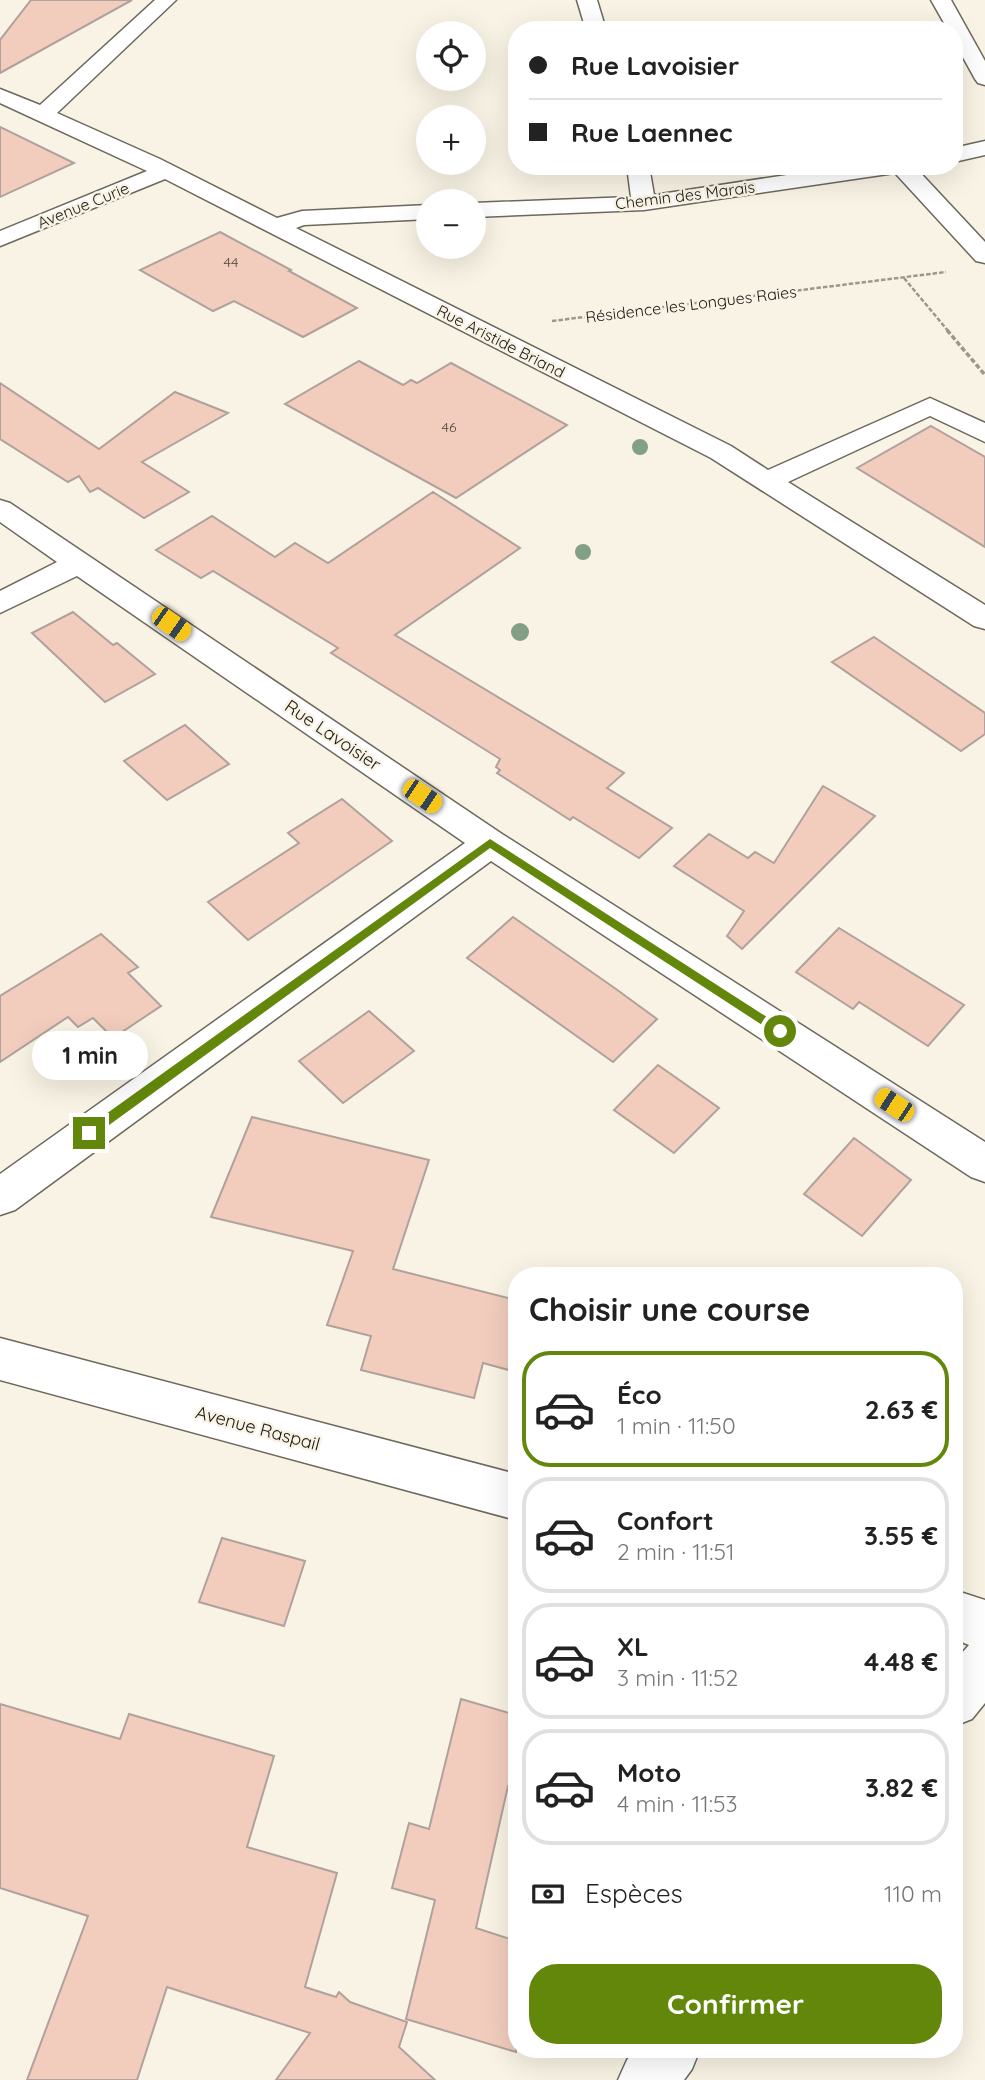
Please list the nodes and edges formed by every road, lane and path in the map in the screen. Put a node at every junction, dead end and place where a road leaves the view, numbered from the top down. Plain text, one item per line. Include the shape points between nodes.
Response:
1 (166, 0) edge
2 (587, 0) edge
3 (940, 0) edge
4 (593, 21) edge
5 (952, 21) edge
6 (963, 40) edge
7 (985, 79) edge
8 (0, 94) edge
9 (44, 113) junction
10 (985, 148) edge
11 (963, 153) edge
12 (166, 171) junction
13 (640, 175) edge
14 (832, 175) edge
15 (909, 175) edge
16 (645, 202) junction
17 (486, 209) edge
18 (416, 213) edge
19 (274, 227) junction
20 (0, 239) edge
21 (985, 256) edge
22 (958, 271) dead end
23 (903, 278) junction
24 (479, 330) junction
25 (985, 375) edge
26 (985, 434) edge
27 (769, 480) junction
28 (0, 509) edge
29 (80, 562) junction
30 (0, 603) edge
31 (985, 619) edge
32 (490, 843) junction
33 (985, 1164) edge
34 (0, 1197) edge
35 (0, 1359) edge
36 (508, 1495) edge
37 (963, 1618) edge
38 (985, 1625) edge
39 (985, 1662) edge
40 (963, 1690) edge
41 (665, 2058) edge
42 (647, 2080) edge

1 - 9 street
2 - 4 street
3 - 5 street
6 - 7 street
8 - 9 street, Rue Aristide Briand
9 - 12 street, Rue Aristide Briand
10 - 11 street
12 - 19 street, Rue Aristide Briand
12 - 20 street, Avenue Curie
13 - 16 street
14 - 16 street, Chemin des Marais
15 - 21 street
16 - 17 street, Chemin des Marais
18 - 19 street via 302,218
19 - 24 street, Rue Aristide Briand
22 - 23 path, Résidence les Longues Raies
23 - 24 path, Résidence les Longues Raies
23 - 25 path
24 - 27 street, Rue Aristide Briand
26 - 27 street via 930,406
27 - 31 street, Rue Aristide Briand
28 - 29 street, Rue Lavoisier
29 - 30 street
29 - 32 street, Rue Lavoisier
32 - 33 street, Rue Lavoisier
32 - 34 street
35 - 36 street, Avenue Raspail
37 - 38 street
39 - 40 street
41 - 42 street

